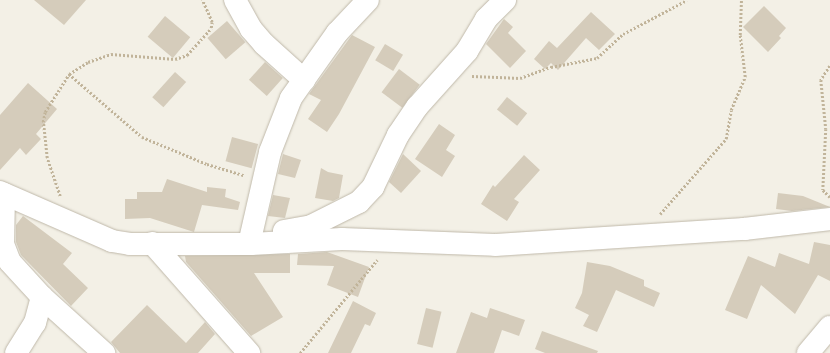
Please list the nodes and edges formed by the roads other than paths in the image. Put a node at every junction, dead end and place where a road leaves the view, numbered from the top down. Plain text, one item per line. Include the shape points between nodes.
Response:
1 (234, 0) edge
2 (368, 0) edge
3 (505, 0) edge
4 (304, 80) junction
5 (2, 193) edge
6 (830, 219) edge
7 (250, 240) junction
8 (152, 243) junction
9 (42, 297) junction
10 (830, 327) edge
11 (16, 353) edge
12 (104, 353) edge
13 (249, 353) edge
14 (808, 353) edge

1 - 4 street via 264,44
2 - 4 street via 337,33
3 - 7 street via 486,19 468,50 398,134 373,187 360,202 311,226
4 - 7 street via 291,98 279,125 262,180
5 - 8 street via 112,242
5 - 9 street via 5,254
6 - 7 street via 744,229 495,245 391,243 342,239
7 - 8 street
8 - 13 street
9 - 11 street via 35,323
9 - 12 street
10 - 14 street

